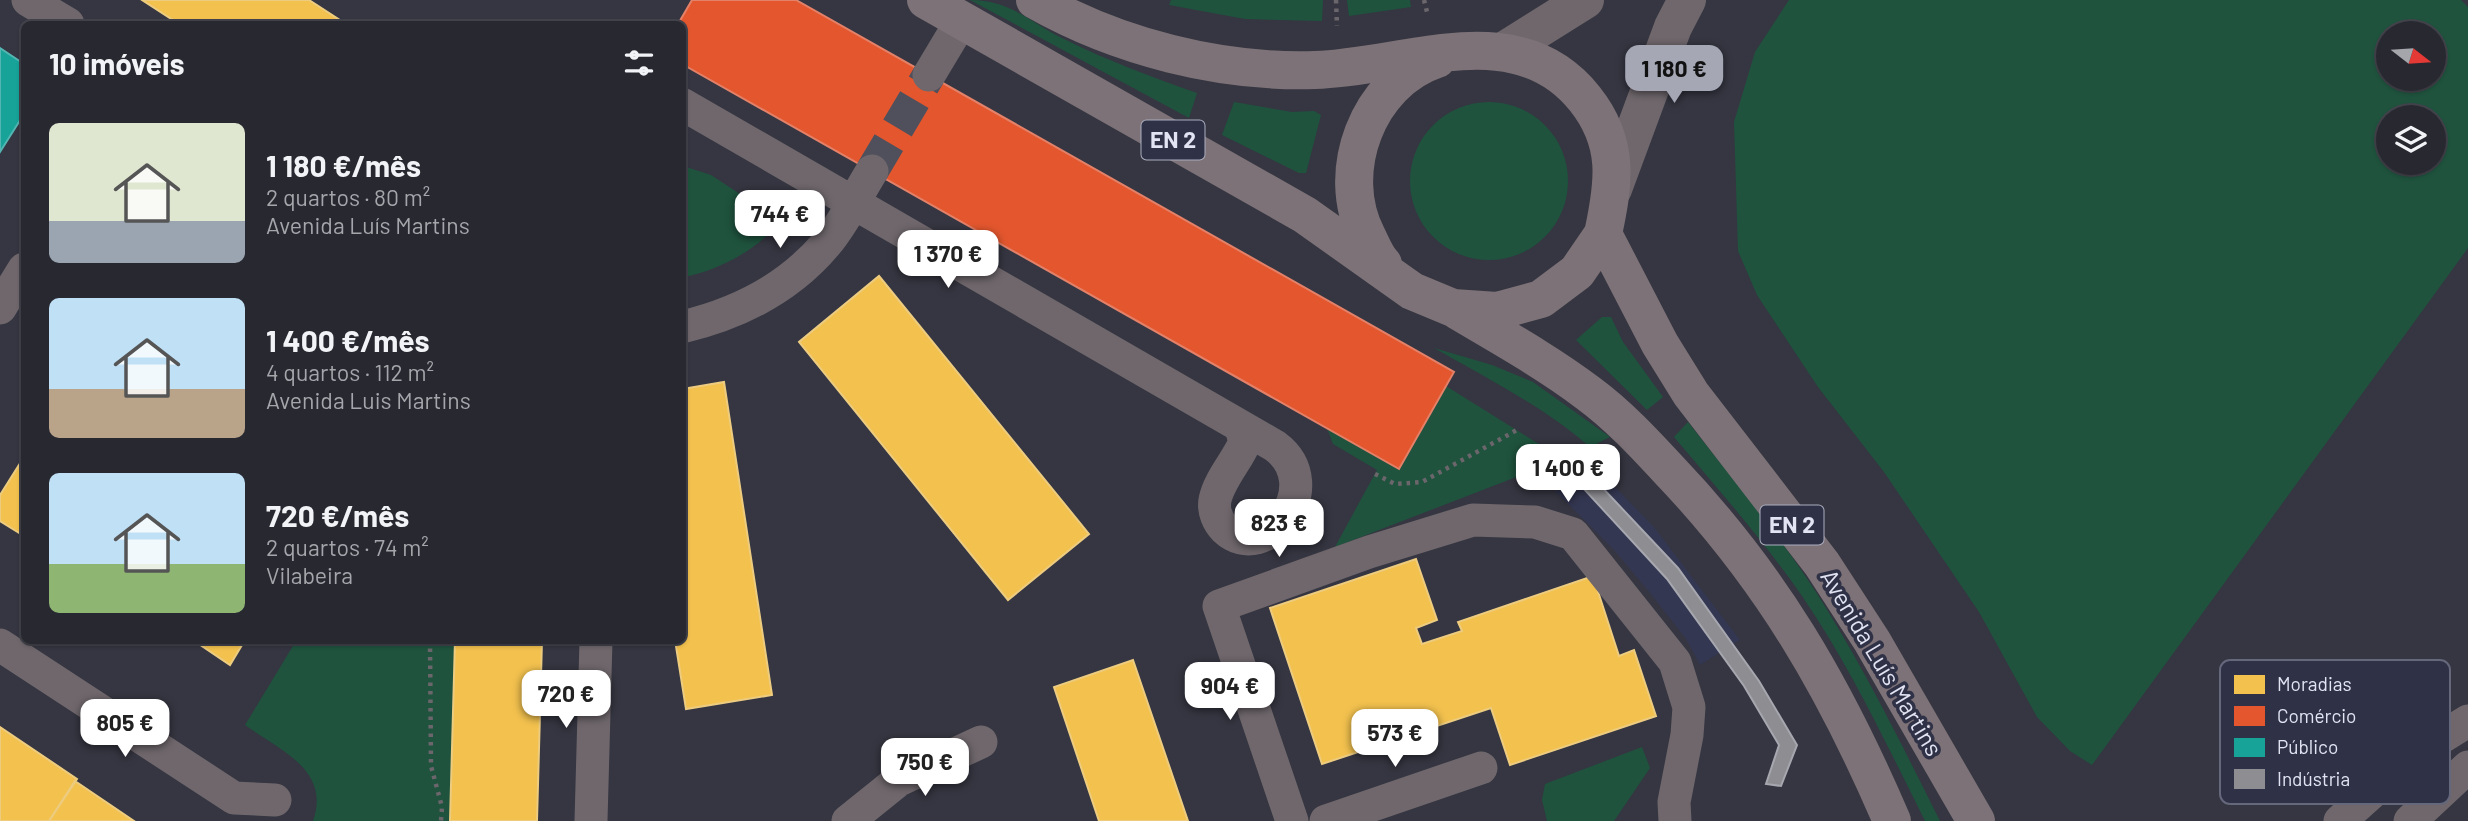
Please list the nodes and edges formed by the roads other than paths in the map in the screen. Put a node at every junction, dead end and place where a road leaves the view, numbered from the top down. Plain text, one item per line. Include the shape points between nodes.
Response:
1 (28, 0) edge
2 (926, 0) edge
3 (1035, 0) edge
4 (1585, 0) edge
5 (1687, 0) edge
6 (962, 20) junction
7 (63, 21) edge
8 (1466, 50) junction
9 (1505, 50) junction
10 (929, 75) tunnel mouth
11 (686, 106) edge
12 (872, 171) tunnel mouth
13 (1613, 189) junction
14 (852, 203) junction
15 (1603, 234) junction
16 (21, 274) edge
17 (1412, 290) junction
18 (0, 308) edge
19 (1453, 308) junction
20 (686, 326) edge
21 (1241, 428) dead end
22 (596, 644) edge
23 (0, 645) edge
24 (2468, 721) edge
25 (2450, 732) edge
26 (981, 742) dead end
27 (2468, 766) edge
28 (1481, 768) dead end
29 (2450, 783) edge
30 (275, 800) dead end
31 (2359, 804) edge
32 (2428, 804) edge
33 (591, 821) edge
34 (848, 821) edge
35 (1292, 821) edge
36 (1326, 821) edge
37 (1675, 821) edge
38 (1892, 821) edge
39 (1976, 821) edge
40 (2340, 821) edge
41 (2410, 821) edge

1 - 7 street
2 - 6 main road, EN 2
3 - 8 main road, EN 2 via 1143,47 1220,64 1316,70
4 - 9 street
5 - 13 street
6 - 10 street
6 - 17 main road, EN 2 via 1305,215
8 - 9 main road, EN 2
8 - 17 main road, EN 2 via 1423,64 1387,92 1363,130 1355,163 1358,219 1379,260
9 - 13 main road, EN 2 via 1542,62 1573,85 1598,116 1611,152
11 - 14 street
12 - 14 street
13 - 15 main road, EN 2
14 - 20 street via 826,244 782,286 716,319
14 - 21 street
15 - 19 main road, EN 2 via 1577,272 1541,299 1497,311
15 - 39 main road, Avenida Luís Martins / EN 2 via 1691,394 1822,564
16 - 18 street
17 - 19 main road, EN 2
19 - 38 main road, EN 2 via 1590,394 1708,511 1772,593 1818,665 1858,741
22 - 33 street
23 - 30 street via 234,798
24 - 25 street
26 - 34 street via 899,780
27 - 29 street
28 - 36 street
31 - 40 street
32 - 41 street
35 - 37 street via 1219,606 1473,520 1535,522 1573,534 1675,662 1689,707

